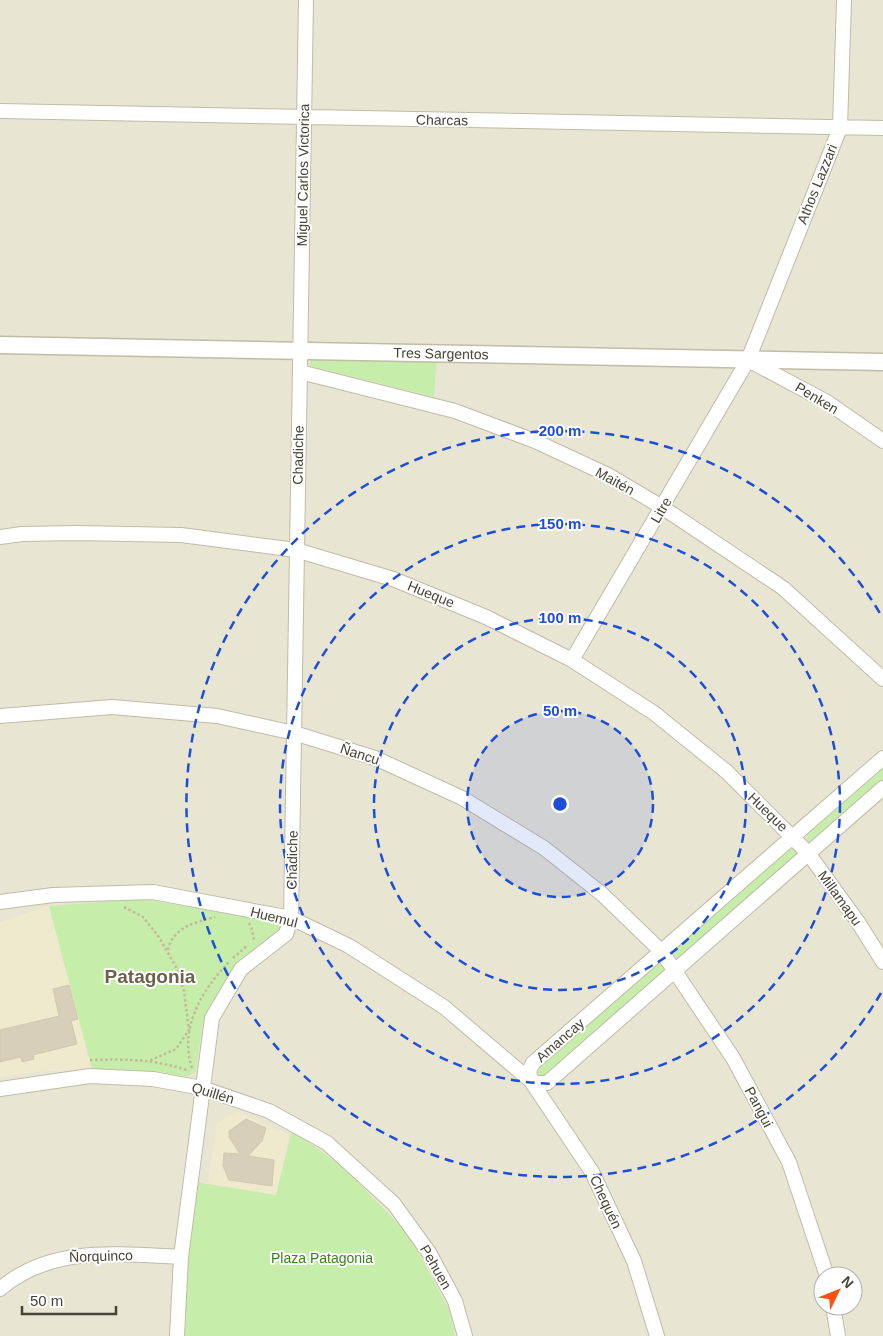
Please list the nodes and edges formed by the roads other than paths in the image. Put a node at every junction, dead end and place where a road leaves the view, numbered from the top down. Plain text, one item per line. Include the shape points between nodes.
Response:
1 (306, 0) edge
2 (844, 0) edge
3 (0, 111) edge
4 (304, 117) junction
5 (840, 128) junction
6 (883, 128) edge
7 (0, 345) edge
8 (300, 351) junction
9 (748, 360) junction
10 (883, 362) edge
11 (300, 372) junction
12 (883, 441) edge
13 (662, 507) junction
14 (0, 537) edge
15 (296, 550) junction
16 (572, 660) junction
17 (883, 678) edge
18 (0, 716) edge
19 (294, 733) junction
20 (883, 758) edge
21 (883, 788) edge
22 (793, 836) junction
23 (808, 853) junction
24 (0, 902) edge
25 (291, 918) junction
26 (662, 952) junction
27 (883, 962) edge
28 (674, 970) junction
29 (531, 1081) junction
30 (202, 1088) junction
31 (0, 1090) edge
32 (394, 1204) joint
33 (180, 1257) junction
34 (824, 1266) edge
35 (0, 1289) edge
36 (835, 1316) edge
37 (178, 1336) edge
38 (465, 1336) edge
39 (657, 1336) edge
40 (838, 1336) edge

1 - 4 street, Miguel Carlos Victorica
2 - 5 street, Athos Lazzari
3 - 4 street, Charcas
4 - 5 street, Charcas
4 - 8 street, Miguel Carlos Victorica
5 - 6 street, Charcas
5 - 9 street, Athos Lazzari
7 - 8 street, Tres Sargentos
8 - 9 street, Tres Sargentos
8 - 11 street, Chadiche
9 - 10 street, Tres Sargentos
9 - 12 street, Penken via 827,402
9 - 13 street, Litre
11 - 13 street, Maitén via 455,411 608,475
11 - 15 street, Chadiche
13 - 16 street, Litre
13 - 17 street, Maitén via 783,588
14 - 15 street, Hueque via 76,533 181,535
15 - 16 street, Hueque via 393,579 486,617
15 - 19 street, Chadiche
16 - 22 street, Hueque via 654,712 727,772
18 - 19 street, Ñancu via 112,707 216,716
19 - 25 street, Chadiche
19 - 26 street, Ñancu via 375,758 462,798 544,848 602,894
20 - 22 street, Amancay
21 - 23 street, Amancay
22 - 23 street, Millamapu
22 - 26 street, Amancay
23 - 27 street, Millamapu
23 - 28 street, Amancay
24 - 25 street, Huemul via 53,895 153,892
25 - 29 street, Huemul via 349,946 444,1007
25 - 30 street, Chadiche via 286,934 241,969 212,1018
26 - 28 street, Pangui
26 - 29 street, Amancay via 533,1063 529,1071
28 - 29 street, Amancay via 547,1083
28 - 34 street, Pangui via 733,1058 789,1162
29 - 39 street, Chequén via 592,1172 634,1261
30 - 31 street, Quillén via 153,1079 90,1076
30 - 32 street, Quillén via 269,1111 326,1143
30 - 33 street, Chadiche
32 - 38 street, Pehuen via 430,1254 455,1301
33 - 35 street, Ñorquinco via 110,1253 66,1257 34,1267
33 - 37 street, Chadiche
36 - 40 street

